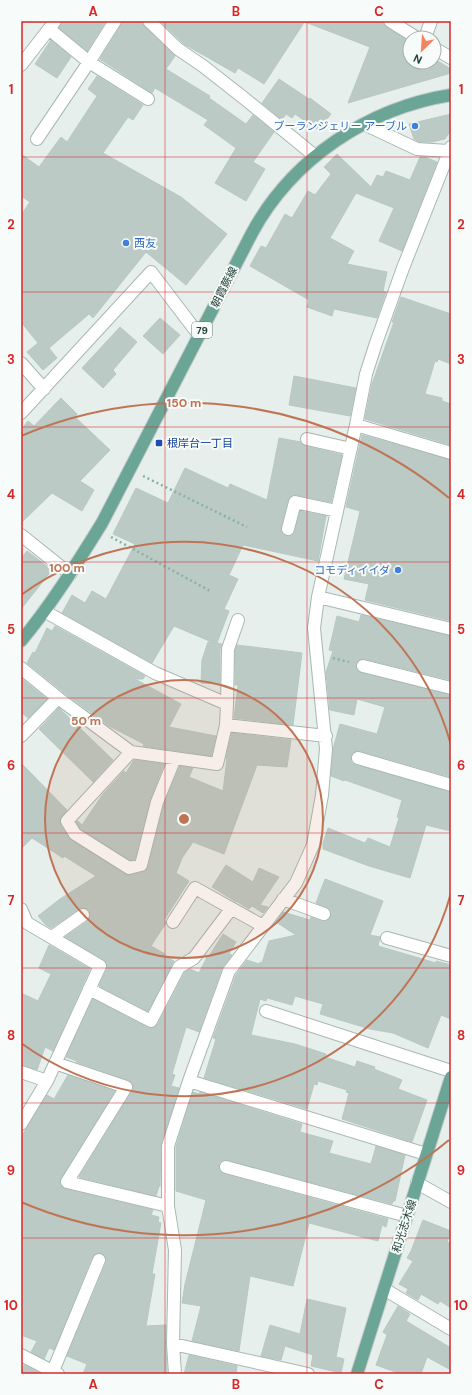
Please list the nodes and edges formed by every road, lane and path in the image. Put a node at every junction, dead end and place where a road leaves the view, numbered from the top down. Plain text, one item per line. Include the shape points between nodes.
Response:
1 (115, 21) edge
2 (149, 21) edge
3 (390, 21) edge
4 (52, 25) edge
5 (404, 30) edge
6 (442, 53) edge
7 (451, 58) edge
8 (89, 62) junction
9 (21, 65) edge
10 (451, 95) edge
11 (148, 99) dead end
12 (364, 124) junction
13 (37, 139) dead end
14 (450, 149) edge
15 (315, 156) junction
16 (199, 335) junction
17 (21, 363) edge
18 (44, 389) junction
19 (21, 414) edge
20 (356, 425) junction
21 (307, 439) dead end
22 (351, 449) junction
23 (451, 453) edge
24 (130, 470) junction
25 (337, 511) junction
26 (247, 527) dead end
27 (288, 529) dead end
28 (98, 530) junction
29 (21, 535) edge
30 (71, 573) junction
31 (212, 592) dead end
32 (318, 597) junction
33 (44, 611) junction
34 (238, 620) dead end
35 (451, 629) edge
36 (21, 641) edge
37 (316, 654) junction
38 (363, 666) joint
39 (21, 668) edge
40 (451, 688) edge
41 (58, 698) junction
42 (227, 704) junction
43 (226, 725) junction
44 (21, 736) edge
45 (326, 736) junction
46 (131, 752) junction
47 (175, 758) junction
48 (358, 758) dead end
49 (451, 785) edge
50 (283, 900) junction
51 (21, 909) edge
52 (231, 909) junction
53 (324, 914) dead end
54 (83, 915) dead end
55 (173, 922) dead end
56 (263, 926) junction
57 (52, 937) junction
58 (387, 938) dead end
59 (451, 956) edge
60 (89, 989) junction
61 (266, 1011) dead end
62 (55, 1063) junction
63 (21, 1072) edge
64 (451, 1078) edge
65 (47, 1081) junction
66 (189, 1081) junction
67 (21, 1124) edge
68 (426, 1154) junction
69 (226, 1167) dead end
70 (417, 1183) junction
71 (451, 1202) edge
72 (168, 1206) junction
73 (407, 1216) junction
74 (99, 1260) dead end
75 (384, 1289) junction
76 (451, 1329) edge
77 (173, 1344) junction
78 (21, 1355) edge
79 (55, 1373) edge
80 (175, 1374) edge
81 (308, 1374) edge
82 (357, 1374) edge

1 - 8 street
2 - 15 street via 178,49
3 - 5 street
4 - 8 street
4 - 9 street
6 - 7 street
8 - 11 street
8 - 13 street
10 - 12 main road, 朝霞蕨線 / 79 via 415,103
12 - 14 street via 417,149
12 - 15 main road, 朝霞蕨線 / 79 via 340,137
14 - 20 street via 376,343 366,374
15 - 16 main road, 朝霞蕨線 / 79 via 289,180 259,219
16 - 18 street via 151,272
16 - 24 main road, 朝霞蕨線 / 79
17 - 18 street
18 - 19 street
20 - 22 street
20 - 23 street
21 - 22 street
22 - 25 street
24 - 26 path
24 - 28 main road, 朝霞蕨線 / 79
25 - 27 street via 295,502
25 - 32 street
28 - 30 main road, 朝霞蕨線 / 79
28 - 31 path
29 - 30 street
30 - 33 main road, 朝霞蕨線 / 79
32 - 35 street
32 - 37 street via 314,628
33 - 36 main road, 朝霞蕨線 / 79
33 - 42 street via 155,673
34 - 42 street via 228,649
37 - 38 path
37 - 45 street
38 - 40 street
39 - 41 street
41 - 44 street
41 - 46 street
42 - 43 street
43 - 45 street
43 - 47 street via 217,764
45 - 50 street via 322,795 313,845 296,883
46 - 47 street
46 - 47 street via 67,821 74,834 129,868 141,865 156,802
48 - 49 street
50 - 53 street
50 - 56 street
51 - 57 street via 27,923
52 - 55 street via 195,888
52 - 56 street
52 - 60 street via 194,958 179,967 151,1021
54 - 57 street
56 - 66 street via 229,971
57 - 60 street via 100,966
58 - 59 street
60 - 62 street
61 - 64 street
62 - 65 street
62 - 72 street via 126,1087 67,1182
63 - 65 street
64 - 68 main road, 和光志木線
65 - 67 street
66 - 68 street
66 - 72 street via 168,1146
68 - 70 main road, 和光志木線
69 - 73 street
70 - 71 street
70 - 73 main road, 和光志木線
72 - 77 street via 175,1250
73 - 75 main road, 和光志木線
74 - 79 street
75 - 76 street
75 - 82 main road, 和光志木線
77 - 80 street
77 - 81 street
78 - 79 street

